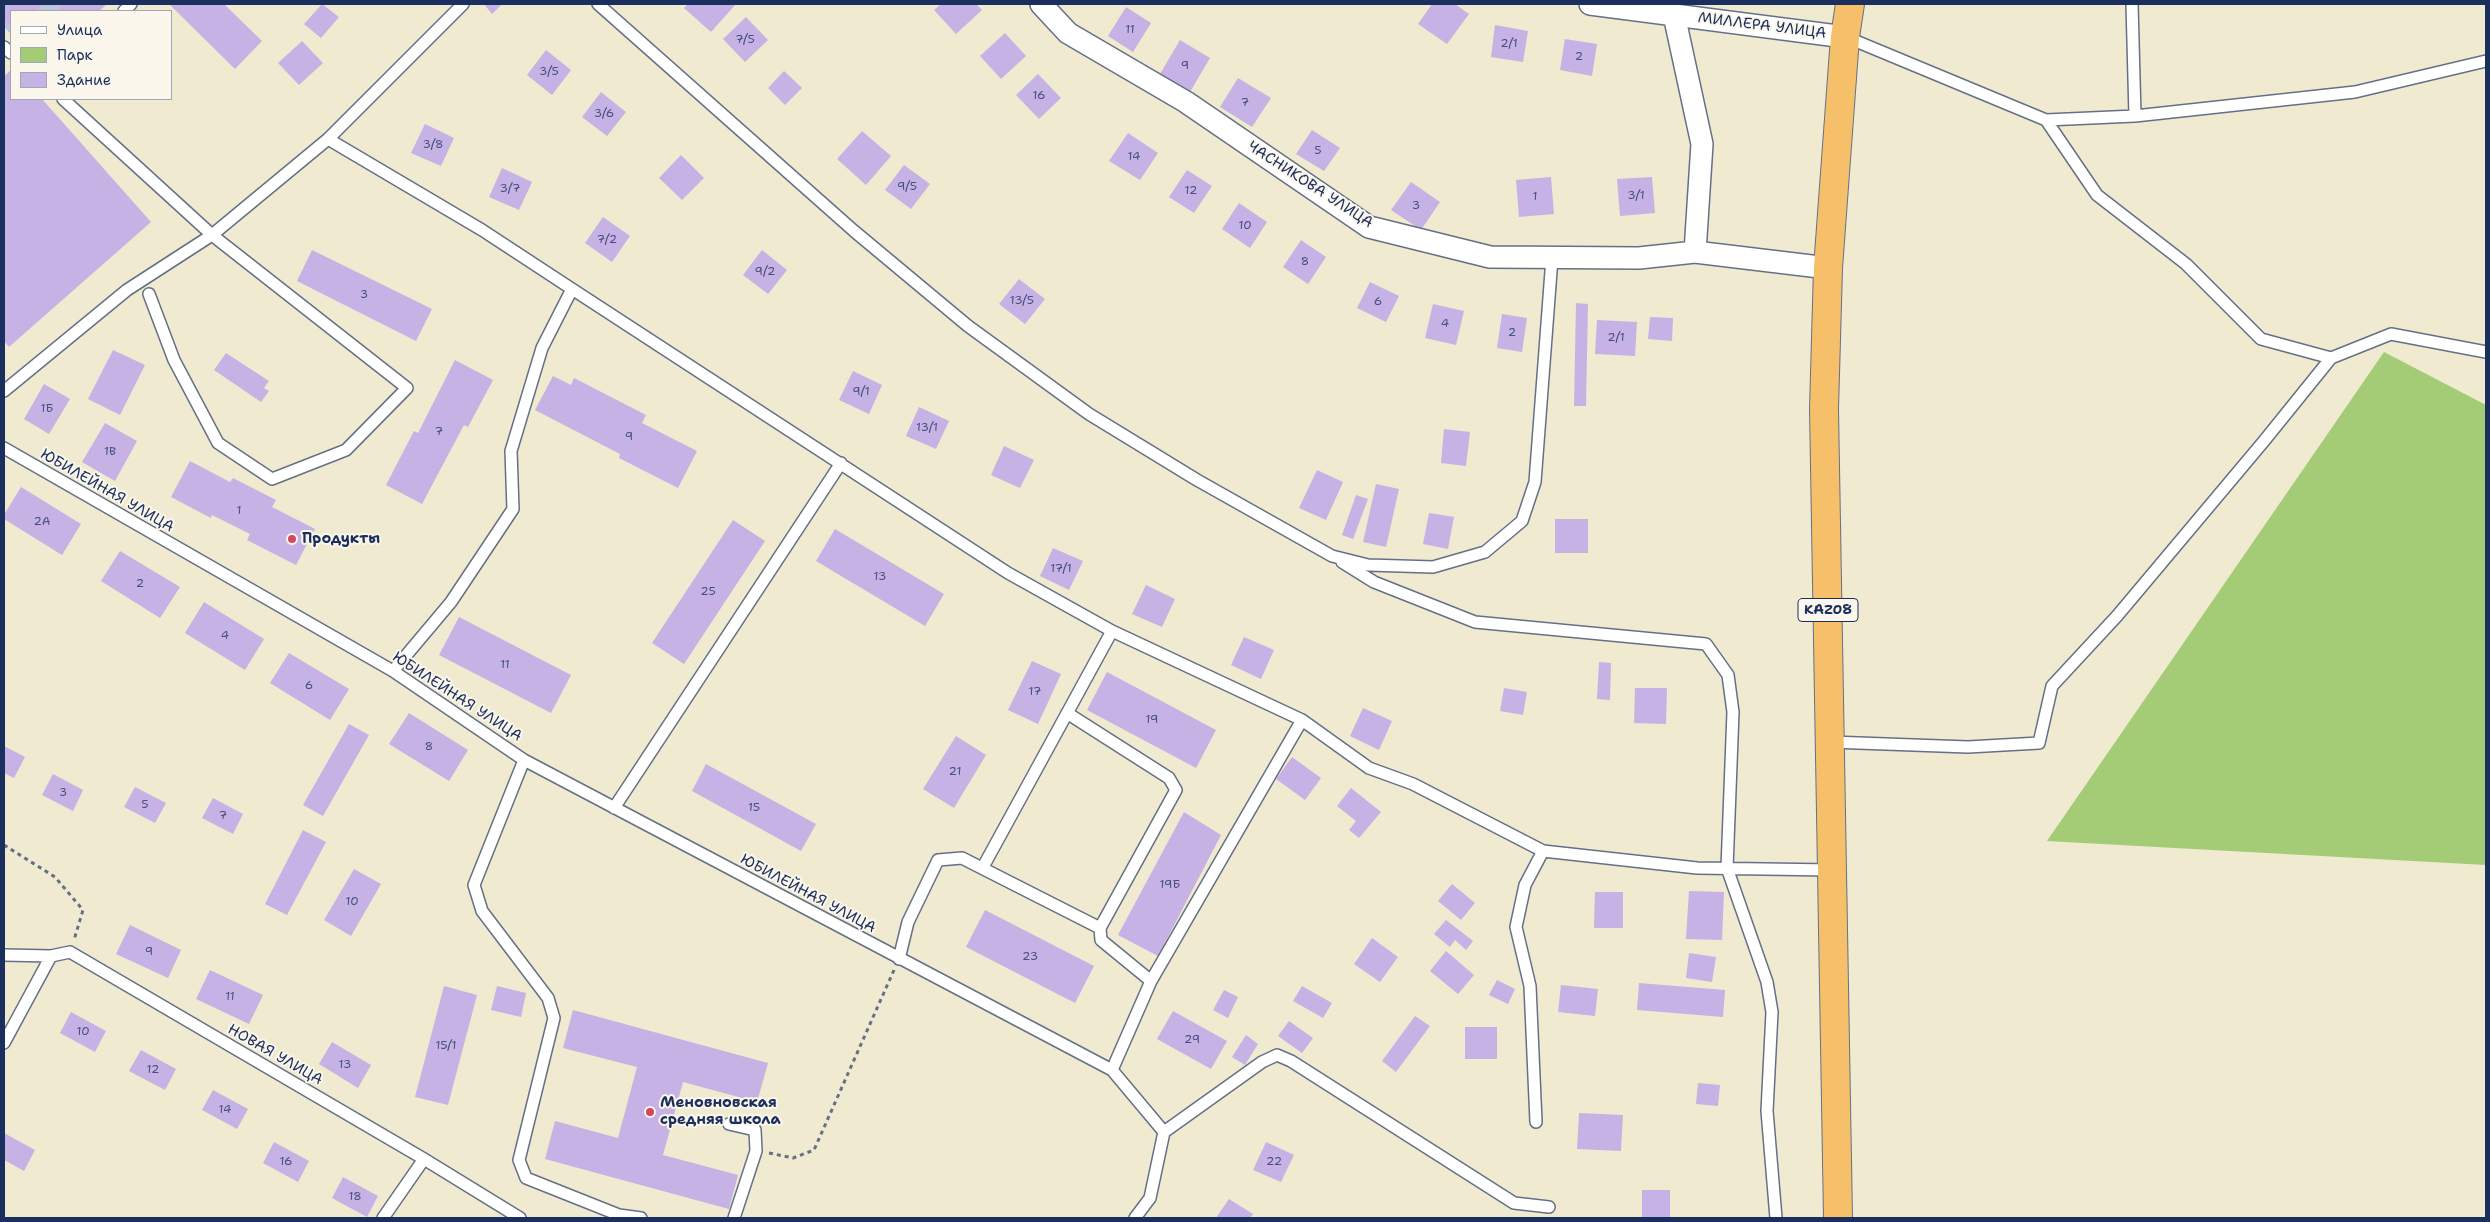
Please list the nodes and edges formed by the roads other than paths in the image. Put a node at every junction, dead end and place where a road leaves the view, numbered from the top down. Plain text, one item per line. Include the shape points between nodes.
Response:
1 (463, 4) edge
2 (598, 4) edge
3 (1042, 4) edge
4 (1590, 4) edge
5 (1850, 4) edge
6 (2132, 4) edge
7 (1674, 15) junction
8 (1845, 37) junction
9 (2486, 61) edge
10 (64, 100) edge
11 (2135, 116) junction
12 (2046, 120) junction
13 (328, 139) junction
14 (212, 235) junction
15 (1695, 252) junction
16 (1552, 258) junction
17 (1828, 268) junction
18 (572, 289) junction
19 (149, 294) dead end
20 (2486, 352) edge
21 (2330, 358) junction
22 (4, 388) edge
23 (4, 448) edge
24 (841, 463) junction
25 (1332, 556) junction
26 (1112, 630) junction
27 (393, 671) junction
28 (1067, 713) junction
29 (1302, 720) junction
30 (1831, 742) junction
31 (524, 760) junction
32 (614, 808) junction
33 (1543, 851) junction
34 (983, 867) junction
35 (1727, 868) junction
36 (1832, 870) junction
37 (1100, 928) junction
38 (4, 954) edge
39 (52, 956) junction
40 (899, 959) junction
41 (1151, 981) junction
42 (4, 1043) edge
43 (1112, 1070) junction
44 (1536, 1122) dead end
45 (729, 1124) dead end
46 (1164, 1132) junction
47 (424, 1159) junction
48 (1549, 1207) dead end
49 (618, 1216) edge
50 (383, 1218) edge
51 (520, 1218) edge
52 (641, 1218) edge
53 (734, 1218) edge
54 (1135, 1218) edge
55 (1776, 1218) edge
56 (1838, 1218) edge

1 - 13 lane
2 - 25 lane via 854,232 968,326 1089,414
3 - 16 street, ЧАСНИКОВА УЛИЦА via 1068,33 1186,102 1369,227 1490,257
4 - 7 street, МИЛЛЕРА УЛИЦА
5 - 8 highway, KAZ08
6 - 11 lane
7 - 8 street, МИЛЛЕРА УЛИЦА
7 - 15 street via 1702,144
8 - 12 lane
8 - 17 highway, KAZ08
9 - 11 lane via 2355,92
10 - 14 lane
11 - 12 lane
12 - 21 lane via 2097,195 2186,264 2261,338
13 - 14 lane
13 - 18 lane via 482,230
14 - 19 lane via 407,388 346,450 272,479 218,443 174,360
14 - 22 lane via 127,290
15 - 16 street, ЧАСНИКОВА УЛИЦА via 1639,258
15 - 17 street, ЧАСНИКОВА УЛИЦА
16 - 25 lane via 1535,482 1522,521 1485,552 1433,567 1368,565
17 - 30 highway, KAZ08 via 1824,409
18 - 24 lane
18 - 27 lane via 542,348 511,451 513,508 452,602
20 - 21 lane via 2391,334
21 - 30 lane via 2123,608 2052,686 2039,743 1968,747
23 - 27 lane, ЮБИЛЕЙНАЯ УЛИЦА
24 - 26 lane via 1008,573
24 - 32 lane
25 - 35 lane via 1374,582 1475,622 1706,644 1728,675 1733,712
26 - 28 lane
26 - 29 lane
27 - 31 lane, ЮБИЛЕЙНАЯ УЛИЦА
28 - 34 lane
28 - 37 lane via 1169,778 1176,790
29 - 33 lane via 1368,768 1413,784
29 - 41 lane
30 - 36 highway, KAZ08
31 - 32 lane, ЮБИЛЕЙНАЯ УЛИЦА
31 - 49 lane via 474,885 482,911 548,998 554,1018 518,1160 526,1178
32 - 40 lane, ЮБИЛЕЙНАЯ УЛИЦА
33 - 35 lane via 1697,868
33 - 44 lane via 1526,885 1516,926 1530,986
34 - 37 lane
34 - 40 lane via 962,858 938,860 908,922
35 - 36 lane
35 - 55 lane via 1767,982 1772,1012 1767,1111
36 - 56 highway, KAZ08
37 - 41 lane via 1102,940
38 - 39 lane
39 - 42 lane
39 - 47 lane, НОВАЯ УЛИЦА via 70,952
40 - 43 lane, ЮБИЛЕЙНАЯ УЛИЦА
41 - 43 lane
43 - 46 lane, ЮБИЛЕЙНАЯ УЛИЦА
45 - 53 lane via 755,1130 756,1151
46 - 48 lane via 1262,1062 1277,1055 1514,1203
46 - 54 lane via 1150,1198
47 - 50 lane
47 - 51 lane, НОВАЯ УЛИЦА
49 - 52 lane

